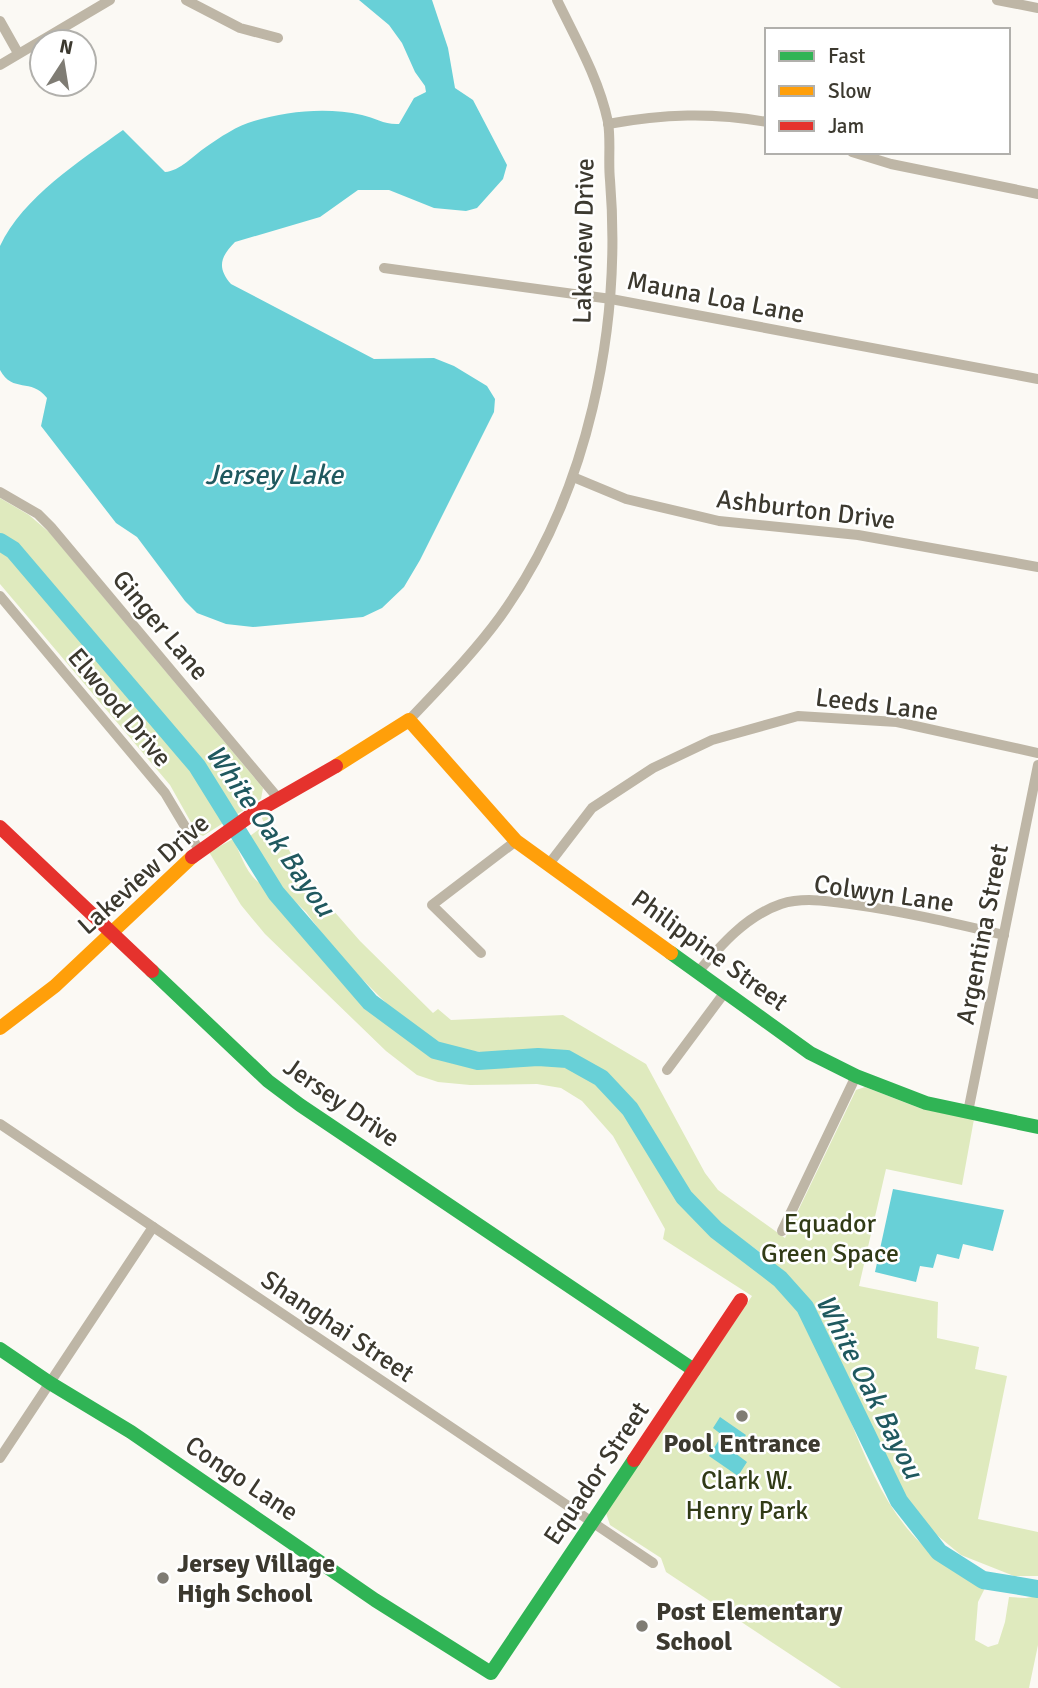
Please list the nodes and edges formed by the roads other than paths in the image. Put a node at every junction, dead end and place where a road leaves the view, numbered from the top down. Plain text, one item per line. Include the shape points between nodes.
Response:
1 (110, 0) edge
2 (186, 0) edge
3 (557, 0) edge
4 (997, 0) edge
5 (1038, 8) edge
6 (0, 21) edge
7 (278, 38) dead end
8 (18, 53) junction
9 (0, 65) edge
10 (765, 122) edge
11 (608, 124) junction
12 (858, 154) edge
13 (1038, 194) edge
14 (384, 268) dead end
15 (611, 299) junction
16 (1038, 379) edge
17 (573, 477) junction
18 (0, 492) edge
19 (1038, 567) edge
20 (0, 596) edge
21 (408, 720) junction
22 (1038, 753) edge
23 (1038, 765) edge
24 (278, 798) junction
25 (0, 827) edge
26 (516, 841) junction
27 (199, 850) junction
28 (549, 864) junction
29 (111, 931) junction
30 (1004, 934) junction
31 (481, 953) dead end
32 (698, 972) junction
33 (725, 992) junction
34 (0, 1028) edge
35 (667, 1070) dead end
36 (856, 1076) junction
37 (968, 1112) junction
38 (0, 1124) edge
39 (1038, 1127) edge
40 (153, 1227) junction
41 (782, 1231) dead end
42 (741, 1300) dead end
43 (0, 1349) edge
44 (694, 1370) junction
45 (50, 1383) junction
46 (0, 1458) edge
47 (592, 1521) junction
48 (653, 1563) dead end
49 (491, 1673) joint

1 - 8 street
2 - 7 street via 240,28
3 - 11 street, Lakeview Drive via 589,65
4 - 5 street
6 - 8 street
8 - 9 street
10 - 11 street via 682,114
11 - 15 street, Lakeview Drive
12 - 13 street
14 - 15 street, Mauna Loa Lane
15 - 16 street, Mauna Loa Lane
15 - 17 street, Lakeview Drive via 602,371
17 - 19 street, Ashburton Drive via 626,499 719,521 858,535
17 - 21 street, Lakeview Drive via 543,545 500,617
18 - 24 street, Ginger Lane via 51,527
20 - 27 street, Elwood Drive via 164,793
21 - 24 street, Lakeview Drive
21 - 26 street, Philippine Street
22 - 28 street, Leeds Lane via 897,722 798,716 712,740 653,768 592,808
23 - 30 street, Argentina Street
24 - 27 street, Lakeview Drive
25 - 29 street, Jersey Drive
26 - 28 street, Philippine Street
26 - 31 street via 432,905
27 - 29 street, Lakeview Drive
28 - 32 street, Philippine Street
29 - 34 street, Lakeview Drive via 55,986
29 - 44 street, Jersey Drive via 268,1081
30 - 32 street, Colwyn Lane via 897,910 816,900 782,904 727,938
30 - 37 street, Argentina Street
32 - 33 street, Philippine Street
33 - 35 street
33 - 36 street, Philippine Street via 810,1053
36 - 37 street, Philippine Street via 926,1103
36 - 41 street
37 - 39 street, Philippine Street
38 - 40 street, Shanghai Street
40 - 45 street
40 - 47 street, Shanghai Street
42 - 44 street, Equador Street
43 - 45 street, Congo Lane
44 - 47 street, Equador Street
45 - 46 street
45 - 49 street, Congo Lane via 131,1432 375,1600
47 - 48 street, Shanghai Street
47 - 49 street, Equador Street

